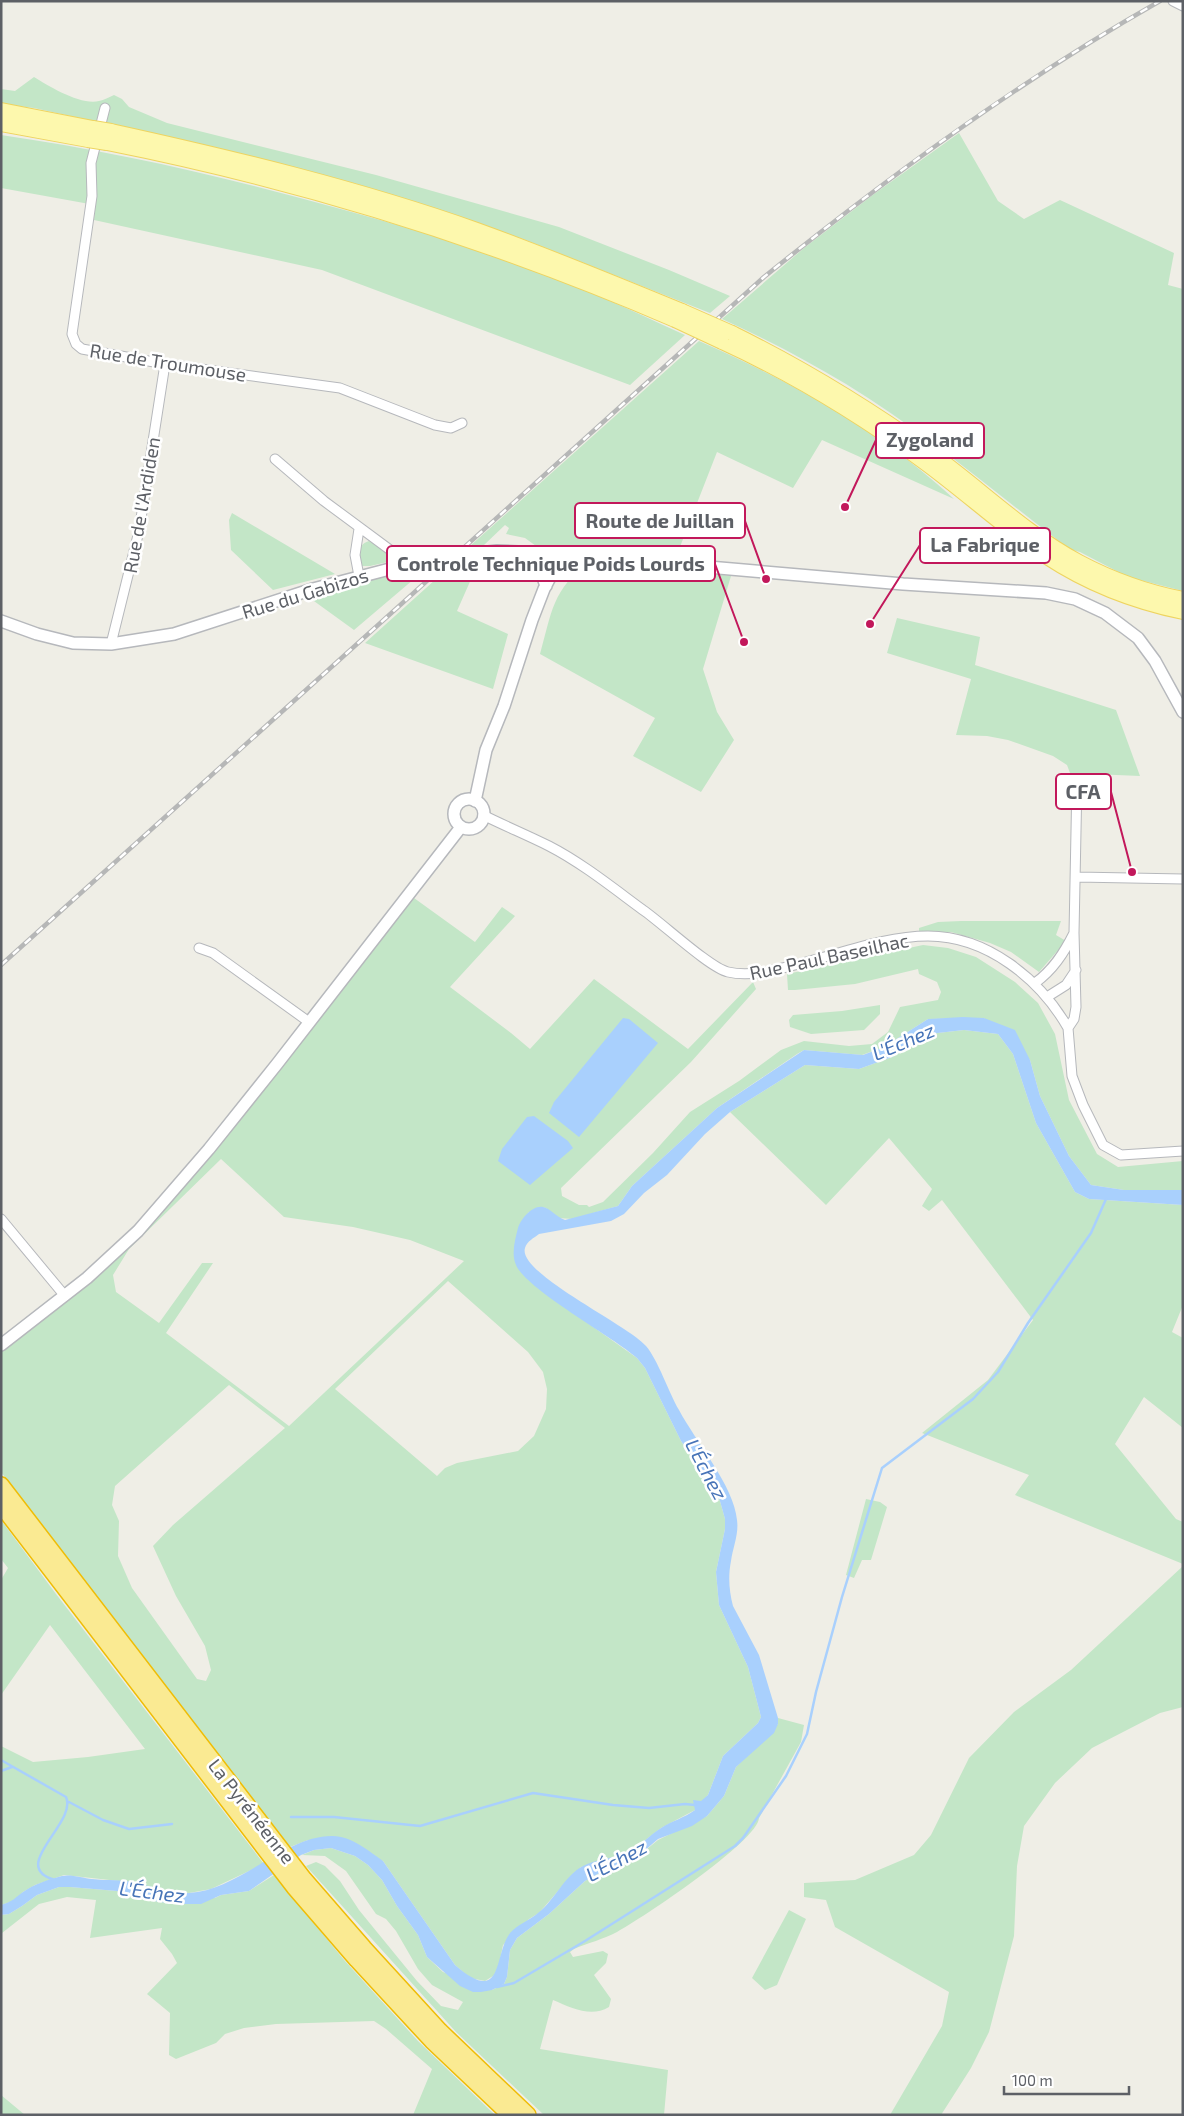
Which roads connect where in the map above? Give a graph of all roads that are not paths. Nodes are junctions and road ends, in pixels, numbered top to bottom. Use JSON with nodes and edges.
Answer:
{"nodes":[{"id":1,"x":1173,"y":1,"type":"edge"},
{"id":2,"x":1183,"y":6,"type":"edge"},
{"id":3,"x":105,"y":108,"type":"dead end"},
{"id":4,"x":1,"y":110,"type":"edge"},
{"id":5,"x":1,"y":124,"type":"edge"},
{"id":6,"x":91,"y":134,"type":"junction"},
{"id":7,"x":727,"y":337,"type":"junction"},
{"id":8,"x":165,"y":364,"type":"junction"},
{"id":9,"x":462,"y":423,"type":"dead end"},
{"id":10,"x":275,"y":459,"type":"dead end"},
{"id":11,"x":359,"y":529,"type":"junction"},
{"id":12,"x":521,"y":552,"type":"junction"},
{"id":13,"x":559,"y":554,"type":"junction"},
{"id":14,"x":403,"y":564,"type":"junction"},
{"id":15,"x":359,"y":576,"type":"junction"},
{"id":16,"x":546,"y":586,"type":"junction"},
{"id":17,"x":1183,"y":599,"type":"edge"},
{"id":18,"x":1183,"y":612,"type":"edge"},
{"id":19,"x":1,"y":621,"type":"edge"},
{"id":20,"x":112,"y":644,"type":"junction"},
{"id":21,"x":1183,"y":712,"type":"edge"},
{"id":22,"x":1077,"y":780,"type":"dead end"},
{"id":23,"x":475,"y":801,"type":"junction"},
{"id":24,"x":483,"y":816,"type":"junction"},
{"id":25,"x":461,"y":827,"type":"junction"},
{"id":26,"x":1077,"y":877,"type":"junction"},
{"id":27,"x":1183,"y":879,"type":"edge"},
{"id":28,"x":1074,"y":933,"type":"junction"},
{"id":29,"x":198,"y":948,"type":"dead end"},
{"id":30,"x":1076,"y":969,"type":"junction"},
{"id":31,"x":1035,"y":982,"type":"junction"},
{"id":32,"x":1048,"y":997,"type":"junction"},
{"id":33,"x":309,"y":1022,"type":"junction"},
{"id":34,"x":1068,"y":1028,"type":"junction"},
{"id":35,"x":1183,"y":1151,"type":"edge"},
{"id":36,"x":1,"y":1219,"type":"edge"},
{"id":37,"x":66,"y":1296,"type":"junction"},
{"id":38,"x":1,"y":1345,"type":"edge"},
{"id":39,"x":1,"y":1485,"type":"edge"},
{"id":40,"x":1,"y":1505,"type":"edge"},
{"id":41,"x":265,"y":1839,"type":"junction"},
{"id":42,"x":299,"y":1883,"type":"junction"},
{"id":43,"x":510,"y":2115,"type":"edge"},
{"id":44,"x":528,"y":2115,"type":"edge"}],
"edges":[{"from":1,"to":2,"type":"street"},
{"from":3,"to":8,"type":"street","name":"Rue de Troumouse"},
{"from":4,"to":6,"type":"main road"},
{"from":5,"to":6,"type":"main road"},
{"from":6,"to":7,"type":"main road","bridge":true},
{"from":7,"to":17,"type":"main road"},
{"from":7,"to":18,"type":"main road"},
{"from":8,"to":9,"type":"street","name":"Rue de Troumouse"},
{"from":8,"to":20,"type":"street","name":"Rue de l'Ardiden"},
{"from":10,"to":11,"type":"street"},
{"from":11,"to":14,"type":"street"},
{"from":11,"to":15,"type":"street"},
{"from":12,"to":13,"type":"street","name":"Rue du Gabizos"},
{"from":12,"to":14,"type":"street","name":"Rue du Gabizos"},
{"from":12,"to":16,"type":"street"},
{"from":13,"to":16,"type":"street"},
{"from":13,"to":21,"type":"street","name":"Rue du Gabizos"},
{"from":14,"to":15,"type":"street","name":"Rue du Gabizos"},
{"from":15,"to":20,"type":"street","name":"Rue du Gabizos"},
{"from":16,"to":23,"type":"street"},
{"from":19,"to":20,"type":"street","name":"Rue du Gabizos"},
{"from":22,"to":26,"type":"street"},
{"from":23,"to":24,"type":"street"},
{"from":23,"to":25,"type":"street"},
{"from":24,"to":25,"type":"street"},
{"from":24,"to":31,"type":"street","name":"Rue Paul Baseilhac"},
{"from":25,"to":33,"type":"street"},
{"from":26,"to":27,"type":"street"},
{"from":26,"to":28,"type":"street"},
{"from":28,"to":30,"type":"street"},
{"from":28,"to":31,"type":"street"},
{"from":29,"to":33,"type":"street"},
{"from":30,"to":32,"type":"street"},
{"from":30,"to":34,"type":"street"},
{"from":31,"to":32,"type":"street","name":"Rue Paul Baseilhac"},
{"from":32,"to":34,"type":"street","name":"Rue Paul Baseilhac"},
{"from":33,"to":37,"type":"street"},
{"from":34,"to":35,"type":"street"},
{"from":36,"to":37,"type":"street"},
{"from":37,"to":38,"type":"street"},
{"from":39,"to":41,"type":"highway","name":"La Pyrénéenne"},
{"from":40,"to":41,"type":"highway","name":"La Pyrénéenne"},
{"from":41,"to":42,"type":"highway","name":"La Pyrénéenne"},
{"from":42,"to":43,"type":"highway","name":"La Pyrénéenne"},
{"from":42,"to":44,"type":"highway","name":"La Pyrénéenne"}]}
